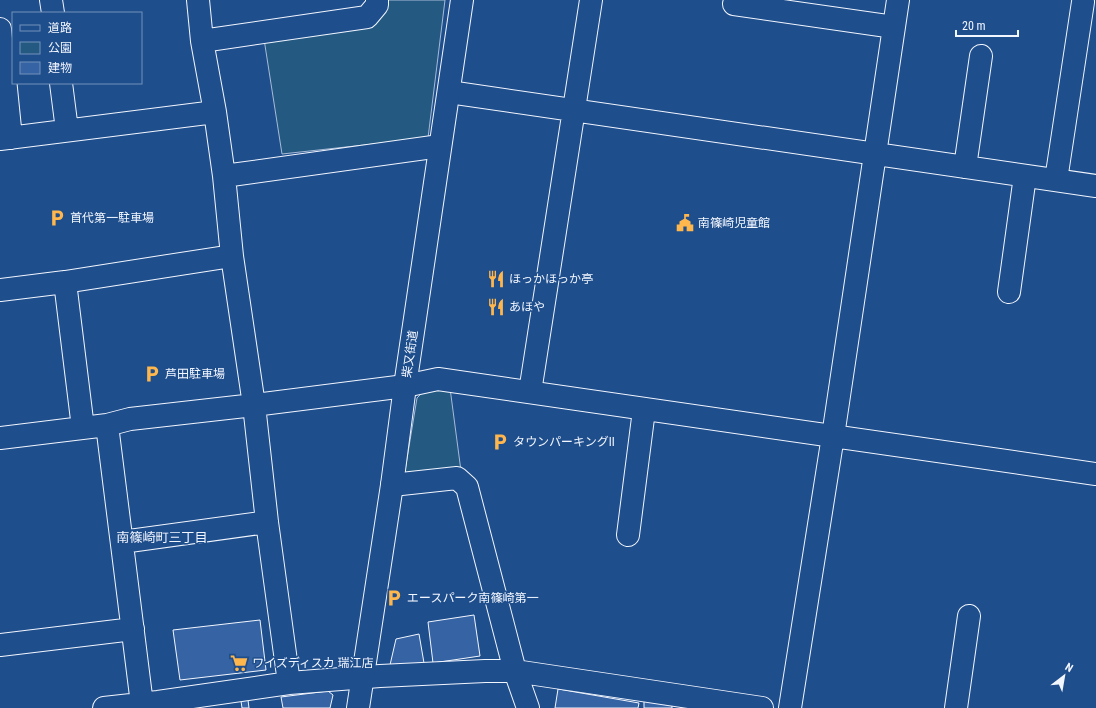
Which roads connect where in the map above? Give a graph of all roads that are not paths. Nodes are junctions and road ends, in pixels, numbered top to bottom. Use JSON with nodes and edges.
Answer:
{"nodes":[{"id":1,"x":51,"y":0,"type":"edge"},
{"id":2,"x":198,"y":0,"type":"edge"},
{"id":3,"x":377,"y":0,"type":"edge"},
{"id":4,"x":462,"y":0,"type":"edge"},
{"id":5,"x":592,"y":0,"type":"edge"},
{"id":6,"x":898,"y":0,"type":"edge"},
{"id":7,"x":1083,"y":2,"type":"dead end"},
{"id":8,"x":734,"y":4,"type":"dead end"},
{"id":9,"x":53,"y":12,"type":"edge"},
{"id":10,"x":894,"y":27,"type":"junction"},
{"id":11,"x":0,"y":29,"type":"edge"},
{"id":12,"x":202,"y":41,"type":"junction"},
{"id":13,"x":981,"y":56,"type":"dead end"},
{"id":14,"x":61,"y":84,"type":"edge"},
{"id":15,"x":449,"y":92,"type":"junction"},
{"id":16,"x":574,"y":111,"type":"junction"},
{"id":17,"x":215,"y":112,"type":"junction"},
{"id":18,"x":67,"y":130,"type":"junction"},
{"id":19,"x":5,"y":139,"type":"edge"},
{"id":20,"x":440,"y":146,"type":"junction"},
{"id":21,"x":876,"y":154,"type":"junction"},
{"id":22,"x":965,"y":167,"type":"junction"},
{"id":23,"x":224,"y":176,"type":"junction"},
{"id":24,"x":1026,"y":176,"type":"junction"},
{"id":25,"x":1056,"y":180,"type":"junction"},
{"id":26,"x":1096,"y":186,"type":"edge"},
{"id":27,"x":232,"y":256,"type":"junction"},
{"id":28,"x":65,"y":282,"type":"junction"},
{"id":29,"x":0,"y":290,"type":"edge"},
{"id":30,"x":1009,"y":292,"type":"dead end"},
{"id":31,"x":405,"y":386,"type":"junction"},
{"id":32,"x":530,"y":392,"type":"junction"},
{"id":33,"x":254,"y":405,"type":"junction"},
{"id":34,"x":644,"y":410,"type":"junction"},
{"id":35,"x":107,"y":425,"type":"junction"},
{"id":36,"x":83,"y":428,"type":"junction"},
{"id":37,"x":833,"y":436,"type":"junction"},
{"id":38,"x":0,"y":438,"type":"edge"},
{"id":39,"x":1096,"y":474,"type":"edge"},
{"id":40,"x":392,"y":485,"type":"junction"},
{"id":41,"x":266,"y":522,"type":"junction"},
{"id":42,"x":628,"y":535,"type":"dead end"},
{"id":43,"x":122,"y":542,"type":"junction"},
{"id":44,"x":969,"y":616,"type":"dead end"},
{"id":45,"x":133,"y":629,"type":"junction"},
{"id":46,"x":0,"y":644,"type":"edge"},
{"id":47,"x":515,"y":671,"type":"junction"},
{"id":48,"x":362,"y":677,"type":"junction"},
{"id":49,"x":289,"y":683,"type":"junction"},
{"id":50,"x":153,"y":705,"type":"edge"},
{"id":51,"x":104,"y":708,"type":"edge"},
{"id":52,"x":358,"y":708,"type":"edge"},
{"id":53,"x":528,"y":708,"type":"edge"},
{"id":54,"x":762,"y":708,"type":"edge"},
{"id":55,"x":790,"y":708,"type":"edge"},
{"id":56,"x":956,"y":708,"type":"edge"}],
"edges":[{"from":1,"to":9,"type":"street"},
{"from":2,"to":12,"type":"street"},
{"from":3,"to":12,"type":"street"},
{"from":4,"to":15,"type":"street","name":"柴又街道"},
{"from":5,"to":16,"type":"street"},
{"from":6,"to":10,"type":"street"},
{"from":7,"to":25,"type":"street"},
{"from":8,"to":10,"type":"street"},
{"from":10,"to":21,"type":"street"},
{"from":11,"to":19,"type":"street"},
{"from":12,"to":17,"type":"street"},
{"from":13,"to":22,"type":"street"},
{"from":14,"to":18,"type":"street"},
{"from":15,"to":16,"type":"street"},
{"from":15,"to":20,"type":"street","name":"柴又街道"},
{"from":16,"to":21,"type":"street"},
{"from":16,"to":32,"type":"street"},
{"from":17,"to":18,"type":"street"},
{"from":17,"to":23,"type":"street"},
{"from":18,"to":19,"type":"street"},
{"from":20,"to":23,"type":"street"},
{"from":20,"to":31,"type":"street","name":"柴又街道"},
{"from":21,"to":22,"type":"street"},
{"from":21,"to":37,"type":"street"},
{"from":22,"to":24,"type":"street"},
{"from":23,"to":27,"type":"street"},
{"from":24,"to":25,"type":"street"},
{"from":24,"to":30,"type":"street"},
{"from":25,"to":26,"type":"street"},
{"from":27,"to":28,"type":"street"},
{"from":27,"to":33,"type":"street"},
{"from":28,"to":29,"type":"street"},
{"from":28,"to":36,"type":"street"},
{"from":31,"to":32,"type":"street"},
{"from":31,"to":33,"type":"street"},
{"from":31,"to":40,"type":"street","name":"柴又街道"},
{"from":32,"to":34,"type":"street"},
{"from":33,"to":35,"type":"street"},
{"from":33,"to":41,"type":"street"},
{"from":34,"to":37,"type":"street"},
{"from":34,"to":42,"type":"street"},
{"from":35,"to":36,"type":"street"},
{"from":35,"to":43,"type":"street"},
{"from":36,"to":38,"type":"street"},
{"from":37,"to":39,"type":"street"},
{"from":37,"to":55,"type":"street"},
{"from":40,"to":47,"type":"street"},
{"from":40,"to":48,"type":"street","name":"柴又街道"},
{"from":41,"to":43,"type":"street"},
{"from":41,"to":49,"type":"street"},
{"from":43,"to":45,"type":"street"},
{"from":44,"to":56,"type":"street"},
{"from":45,"to":46,"type":"street"},
{"from":45,"to":50,"type":"street"},
{"from":47,"to":48,"type":"street"},
{"from":47,"to":53,"type":"street"},
{"from":47,"to":54,"type":"street"},
{"from":48,"to":49,"type":"street"},
{"from":48,"to":52,"type":"street","name":"柴又街道"},
{"from":49,"to":50,"type":"street"},
{"from":50,"to":51,"type":"street"}]}
